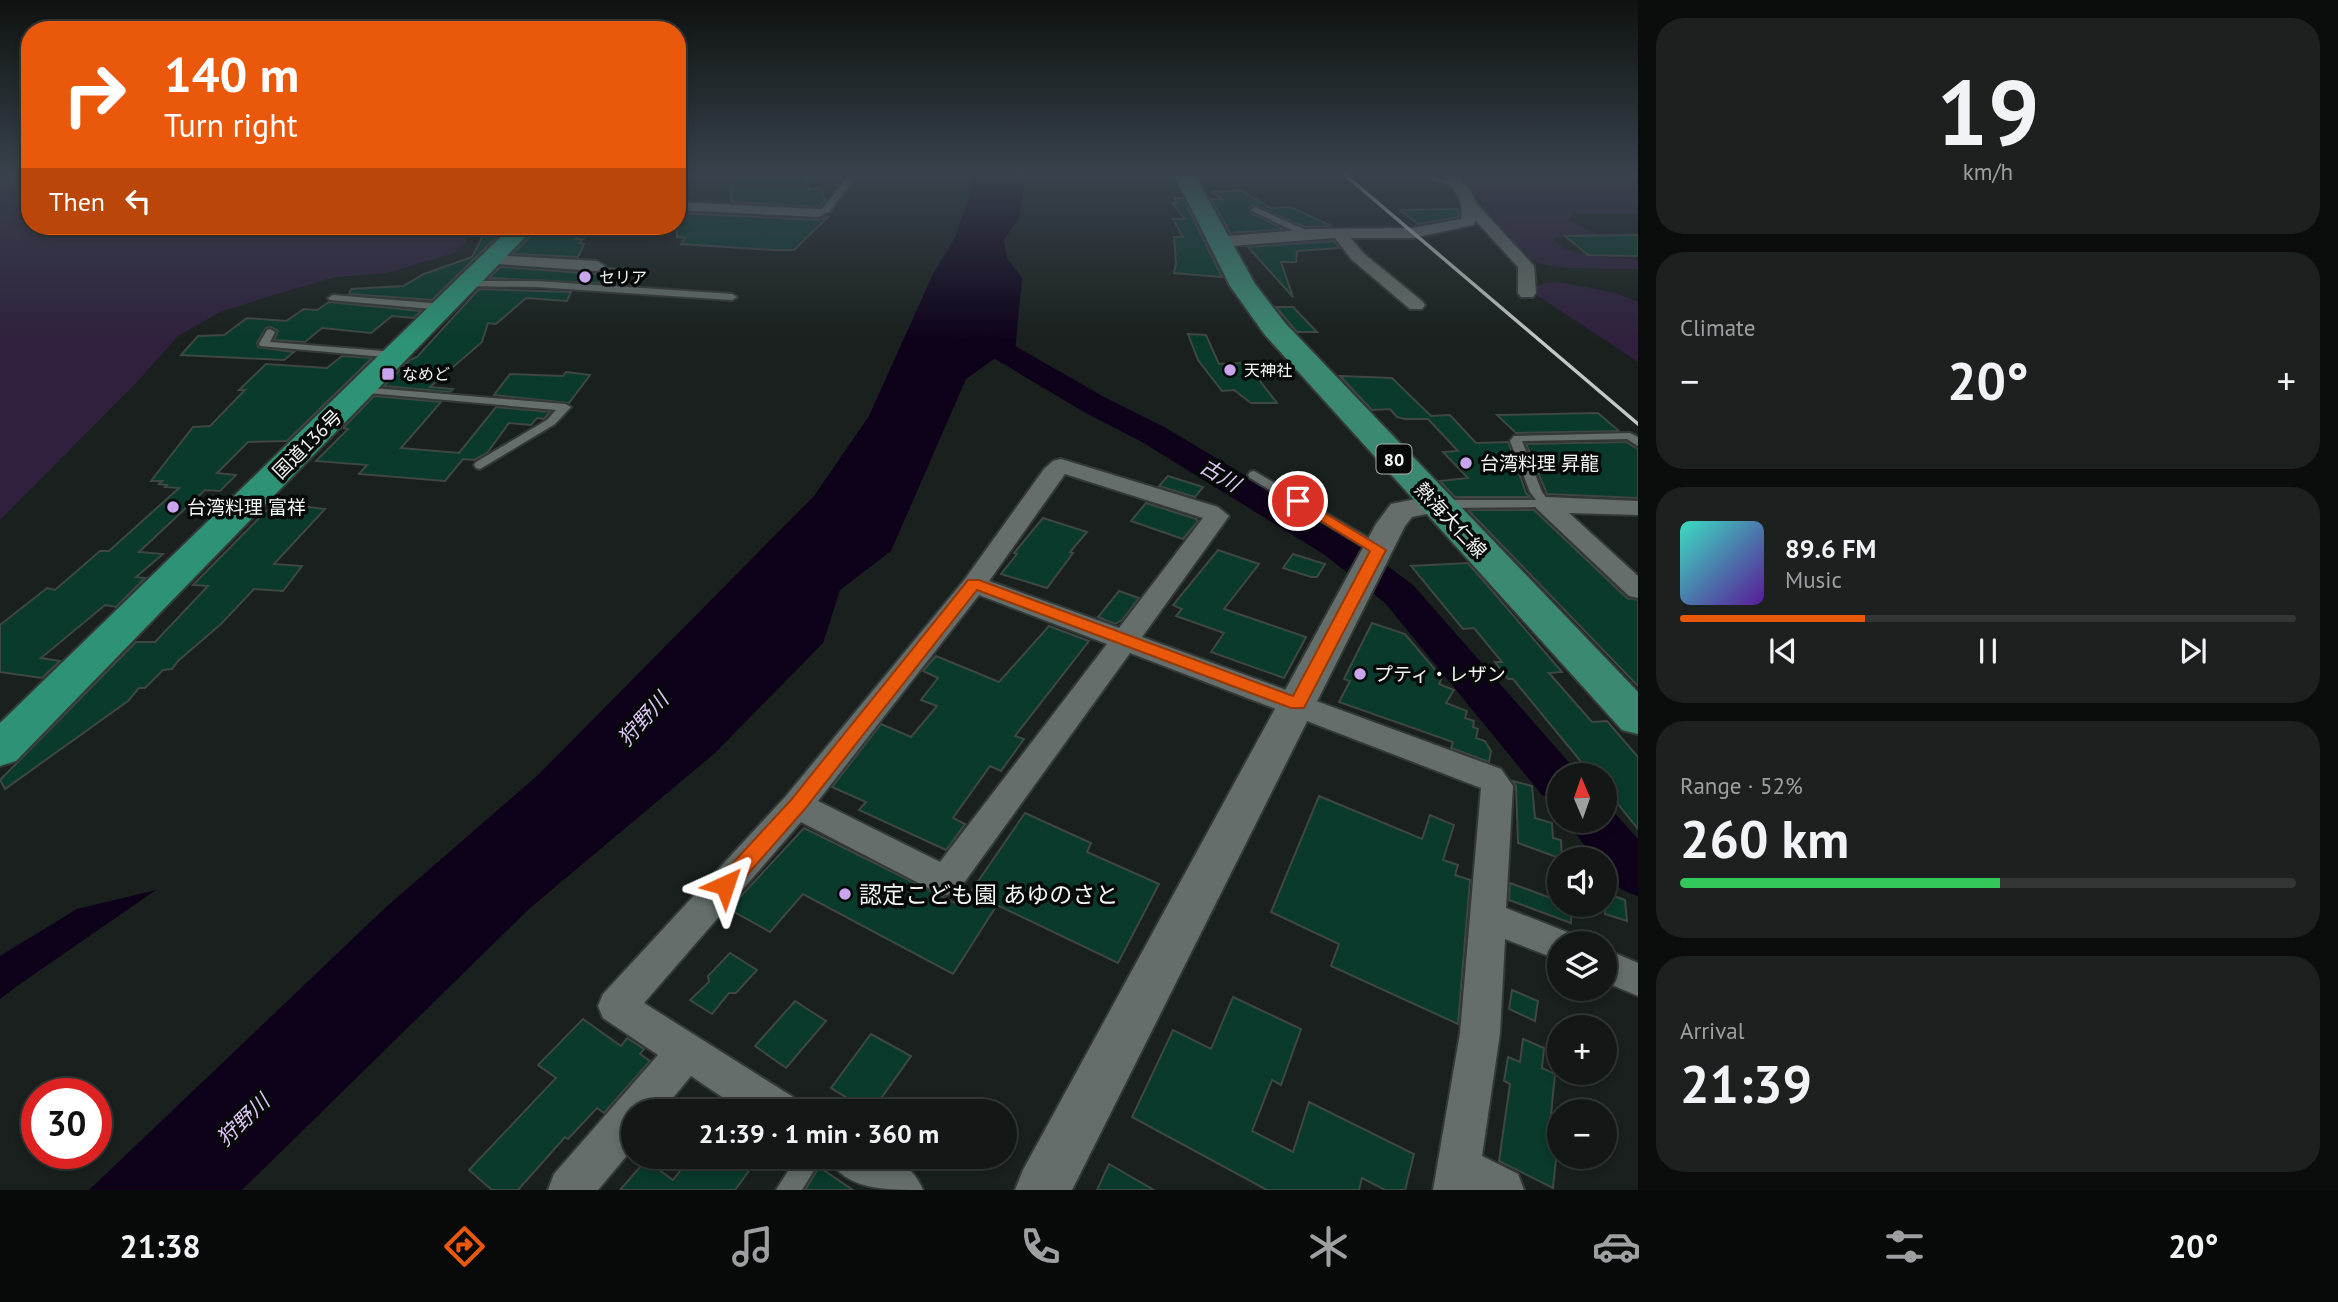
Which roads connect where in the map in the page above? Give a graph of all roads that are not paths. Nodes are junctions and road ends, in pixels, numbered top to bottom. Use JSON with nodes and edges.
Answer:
{"nodes":[{"id":1,"x":1212,"y":230,"type":"edge"},
{"id":2,"x":1298,"y":230,"type":"edge"},
{"id":3,"x":1430,"y":230,"type":"edge"},
{"id":4,"x":1492,"y":230,"type":"edge"},
{"id":5,"x":1307,"y":234,"type":"junction"},
{"id":6,"x":1340,"y":234,"type":"junction"},
{"id":7,"x":516,"y":235,"type":"edge"},
{"id":8,"x":1218,"y":242,"type":"junction"},
{"id":9,"x":490,"y":260,"type":"junction"},
{"id":10,"x":597,"y":266,"type":"dead end"},
{"id":11,"x":467,"y":284,"type":"junction"},
{"id":12,"x":1527,"y":293,"type":"dead end"},
{"id":13,"x":732,"y":297,"type":"dead end"},
{"id":14,"x":334,"y":298,"type":"dead end"},
{"id":15,"x":1416,"y":305,"type":"dead end"},
{"id":16,"x":443,"y":307,"type":"junction"},
{"id":17,"x":270,"y":332,"type":"dead end"},
{"id":18,"x":396,"y":355,"type":"junction"},
{"id":19,"x":360,"y":390,"type":"junction"},
{"id":20,"x":1638,"y":443,"type":"edge"},
{"id":21,"x":480,"y":465,"type":"dead end"},
{"id":22,"x":1254,"y":475,"type":"dead end"},
{"id":23,"x":1435,"y":504,"type":"junction"},
{"id":24,"x":1545,"y":504,"type":"junction"},
{"id":25,"x":1638,"y":508,"type":"edge"},
{"id":26,"x":1372,"y":562,"type":"junction"},
{"id":27,"x":974,"y":584,"type":"junction"},
{"id":28,"x":1638,"y":590,"type":"edge"},
{"id":29,"x":1126,"y":640,"type":"junction"},
{"id":30,"x":1298,"y":704,"type":"junction"},
{"id":31,"x":1638,"y":719,"type":"edge"},
{"id":32,"x":0,"y":750,"type":"edge"},
{"id":33,"x":797,"y":805,"type":"junction"},
{"id":34,"x":1487,"y":916,"type":"junction"},
{"id":35,"x":1547,"y":941,"type":"edge"},
{"id":36,"x":1617,"y":970,"type":"edge"},
{"id":37,"x":1638,"y":980,"type":"edge"},
{"id":38,"x":685,"y":1052,"type":"junction"},
{"id":39,"x":646,"y":1099,"type":"edge"},
{"id":40,"x":759,"y":1099,"type":"edge"},
{"id":41,"x":621,"y":1130,"type":"edge"},
{"id":42,"x":803,"y":1169,"type":"edge"},
{"id":43,"x":868,"y":1169,"type":"edge"},
{"id":44,"x":1458,"y":1179,"type":"edge"},
{"id":45,"x":570,"y":1190,"type":"edge"},
{"id":46,"x":788,"y":1190,"type":"edge"},
{"id":47,"x":901,"y":1190,"type":"edge"},
{"id":48,"x":1044,"y":1190,"type":"edge"},
{"id":49,"x":1502,"y":1190,"type":"edge"}],
"edges":[{"from":1,"to":8,"type":"main road","name":"熱海大仁線","number":"80"},
{"from":2,"to":5,"type":"lane"},
{"from":3,"to":6,"type":"street"},
{"from":4,"to":12,"type":"street"},
{"from":5,"to":6,"type":"street"},
{"from":5,"to":8,"type":"street"},
{"from":6,"to":15,"type":"street"},
{"from":7,"to":9,"type":"highway","name":"国道136号"},
{"from":8,"to":23,"type":"main road","name":"熱海大仁線","number":"80"},
{"from":9,"to":10,"type":"street"},
{"from":9,"to":11,"type":"highway","name":"国道136号"},
{"from":11,"to":13,"type":"lane"},
{"from":11,"to":16,"type":"highway","name":"国道136号"},
{"from":14,"to":16,"type":"lane"},
{"from":16,"to":18,"type":"highway","name":"国道136号"},
{"from":17,"to":18,"type":"lane"},
{"from":18,"to":19,"type":"highway","name":"国道136号"},
{"from":19,"to":21,"type":"lane"},
{"from":19,"to":32,"type":"highway","name":"国道136号"},
{"from":20,"to":24,"type":"lane"},
{"from":22,"to":26,"type":"lane"},
{"from":23,"to":24,"type":"lane"},
{"from":23,"to":26,"type":"street"},
{"from":23,"to":31,"type":"main road","name":"熱海大仁線","number":"80"},
{"from":24,"to":25,"type":"street"},
{"from":24,"to":28,"type":"street"},
{"from":26,"to":30,"type":"street"},
{"from":27,"to":29,"type":"street"},
{"from":27,"to":29,"type":"street"},
{"from":27,"to":33,"type":"street"},
{"from":29,"to":30,"type":"street"},
{"from":29,"to":33,"type":"street"},
{"from":30,"to":34,"type":"street"},
{"from":30,"to":48,"type":"street"},
{"from":33,"to":38,"type":"street"},
{"from":34,"to":35,"type":"street"},
{"from":34,"to":44,"type":"street"},
{"from":36,"to":37,"type":"street"},
{"from":38,"to":39,"type":"street"},
{"from":38,"to":40,"type":"street"},
{"from":41,"to":45,"type":"street"},
{"from":42,"to":46,"type":"lane"},
{"from":43,"to":47,"type":"street"},
{"from":44,"to":49,"type":"street"}]}
